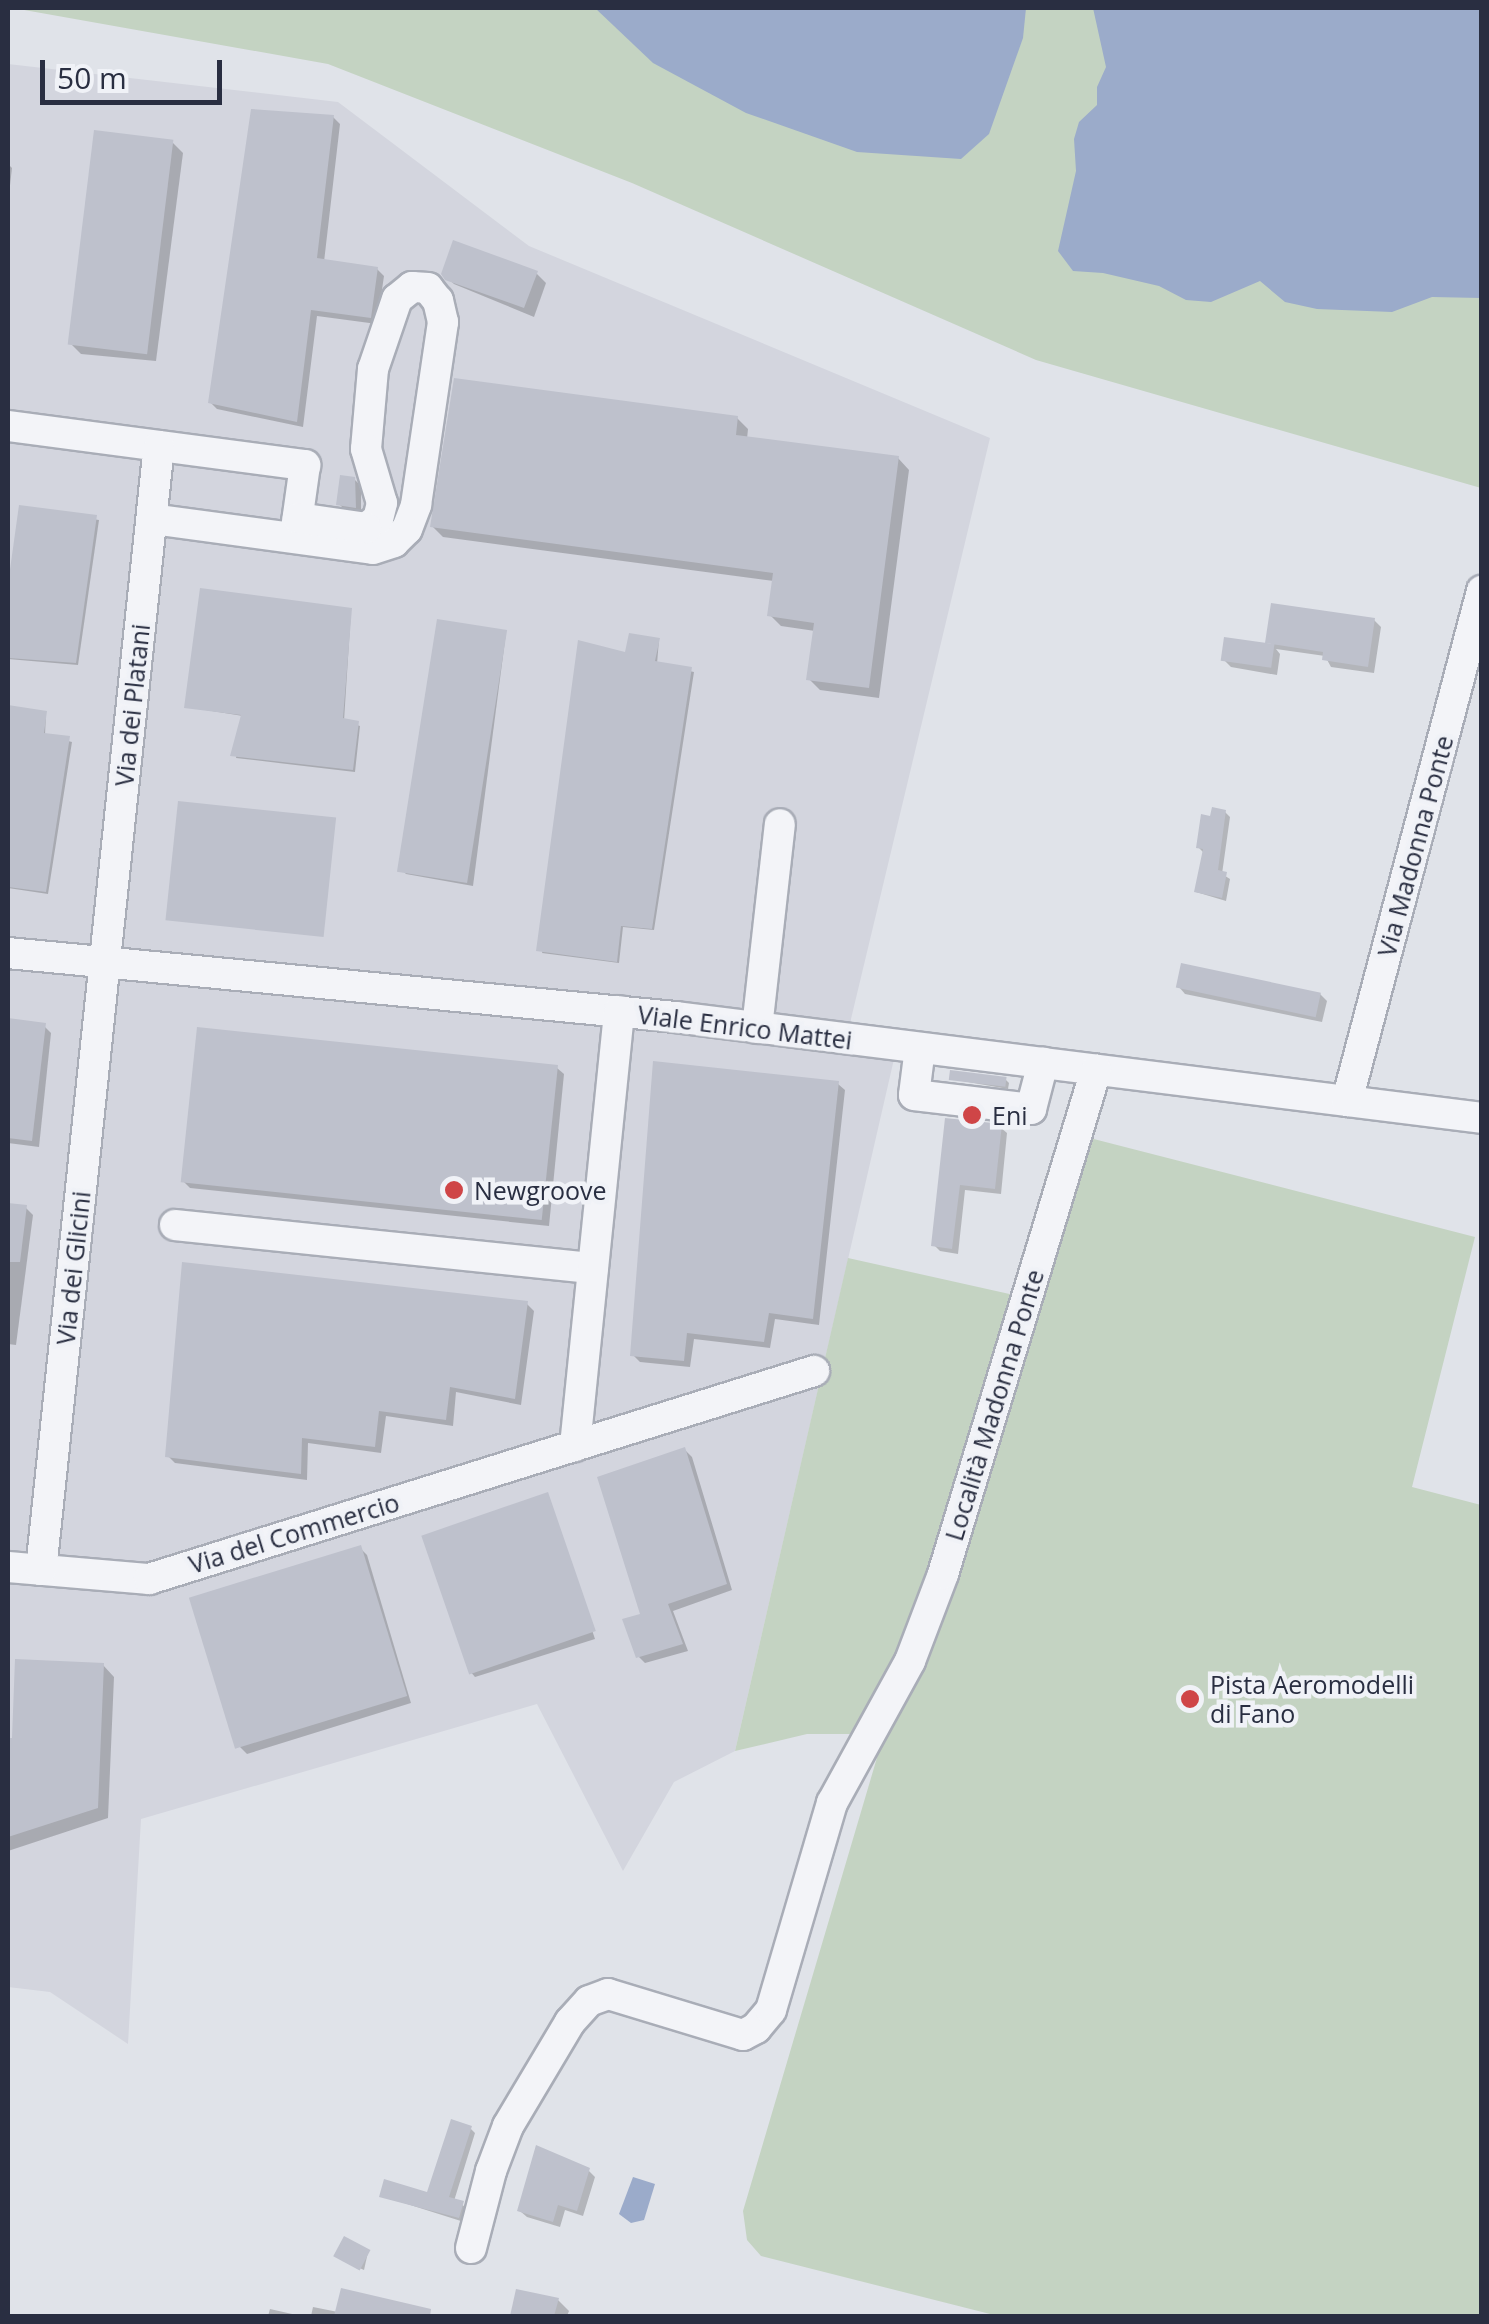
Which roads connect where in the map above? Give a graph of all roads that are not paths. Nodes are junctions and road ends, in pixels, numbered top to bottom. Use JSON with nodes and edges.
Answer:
{"nodes":[{"id":1,"x":8,"y":426,"type":"edge"},
{"id":2,"x":159,"y":446,"type":"junction"},
{"id":3,"x":152,"y":518,"type":"junction"},
{"id":4,"x":296,"y":528,"type":"junction"},
{"id":5,"x":1482,"y":591,"type":"edge"},
{"id":6,"x":780,"y":824,"type":"dead end"},
{"id":7,"x":8,"y":953,"type":"edge"},
{"id":8,"x":104,"y":965,"type":"junction"},
{"id":9,"x":619,"y":1011,"type":"junction"},
{"id":10,"x":757,"y":1028,"type":"junction"},
{"id":11,"x":920,"y":1048,"type":"junction"},
{"id":12,"x":1042,"y":1064,"type":"junction"},
{"id":13,"x":1096,"y":1070,"type":"junction"},
{"id":14,"x":1347,"y":1101,"type":"junction"},
{"id":15,"x":1482,"y":1118,"type":"edge"},
{"id":16,"x":176,"y":1225,"type":"dead end"},
{"id":17,"x":593,"y":1268,"type":"junction"},
{"id":18,"x":814,"y":1372,"type":"dead end"},
{"id":19,"x":575,"y":1446,"type":"junction"},
{"id":20,"x":8,"y":1567,"type":"edge"},
{"id":21,"x":41,"y":1570,"type":"junction"},
{"id":22,"x":471,"y":2248,"type":"dead end"}],
"edges":[{"from":1,"to":2,"type":"street"},
{"from":2,"to":3,"type":"street","name":"Via dei Platani"},
{"from":2,"to":4,"type":"street"},
{"from":3,"to":4,"type":"street"},
{"from":3,"to":8,"type":"street","name":"Via dei Platani"},
{"from":4,"to":4,"type":"street"},
{"from":5,"to":14,"type":"street","name":"Via Madonna Ponte"},
{"from":6,"to":10,"type":"street"},
{"from":7,"to":8,"type":"street","name":"Viale Enrico Mattei"},
{"from":8,"to":9,"type":"street","name":"Viale Enrico Mattei"},
{"from":8,"to":21,"type":"street","name":"Via dei Glicini"},
{"from":9,"to":10,"type":"street","name":"Viale Enrico Mattei"},
{"from":9,"to":17,"type":"street"},
{"from":10,"to":11,"type":"street","name":"Viale Enrico Mattei"},
{"from":11,"to":12,"type":"street","name":"Viale Enrico Mattei"},
{"from":11,"to":12,"type":"street"},
{"from":12,"to":13,"type":"street","name":"Viale Enrico Mattei"},
{"from":13,"to":14,"type":"street","name":"Viale Enrico Mattei"},
{"from":13,"to":22,"type":"street","name":"Località Madonna Ponte"},
{"from":14,"to":15,"type":"street","name":"Viale Enrico Mattei"},
{"from":16,"to":17,"type":"street"},
{"from":17,"to":19,"type":"street"},
{"from":18,"to":19,"type":"street","name":"Via del Commercio"},
{"from":19,"to":21,"type":"street","name":"Via del Commercio"},
{"from":20,"to":21,"type":"street","name":"Via del Commercio"}]}
